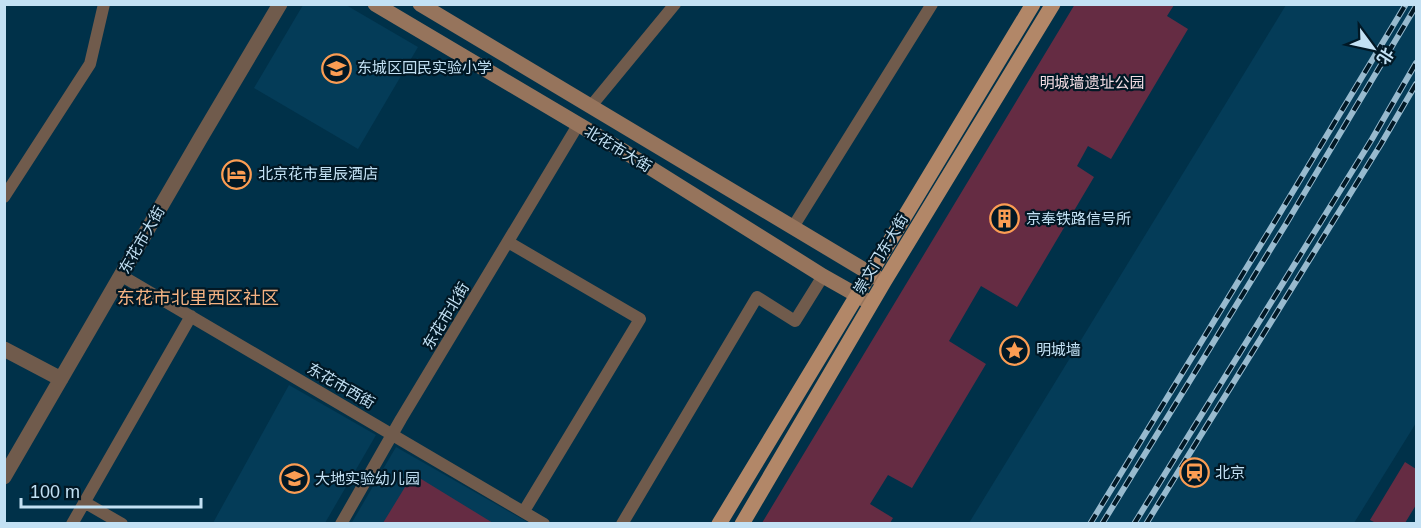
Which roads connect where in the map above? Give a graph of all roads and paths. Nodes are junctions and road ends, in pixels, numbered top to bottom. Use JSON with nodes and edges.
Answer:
{"nodes":[{"id":1,"x":104,"y":4,"type":"edge"},
{"id":2,"x":280,"y":4,"type":"edge"},
{"id":3,"x":375,"y":4,"type":"edge"},
{"id":4,"x":420,"y":4,"type":"edge"},
{"id":5,"x":675,"y":4,"type":"edge"},
{"id":6,"x":932,"y":4,"type":"edge"},
{"id":7,"x":1033,"y":4,"type":"edge"},
{"id":8,"x":1053,"y":4,"type":"edge"},
{"id":9,"x":591,"y":106,"type":"junction"},
{"id":10,"x":578,"y":125,"type":"junction"},
{"id":11,"x":4,"y":196,"type":"edge"},
{"id":12,"x":793,"y":227,"type":"junction"},
{"id":13,"x":508,"y":242,"type":"junction"},
{"id":14,"x":871,"y":274,"type":"junction"},
{"id":15,"x":122,"y":276,"type":"junction"},
{"id":16,"x":823,"y":276,"type":"junction"},
{"id":17,"x":884,"y":282,"type":"junction"},
{"id":18,"x":858,"y":296,"type":"junction"},
{"id":19,"x":872,"y":303,"type":"junction"},
{"id":20,"x":191,"y":316,"type":"junction"},
{"id":21,"x":4,"y":349,"type":"edge"},
{"id":22,"x":61,"y":379,"type":"junction"},
{"id":23,"x":393,"y":434,"type":"junction"},
{"id":24,"x":4,"y":477,"type":"edge"},
{"id":25,"x":84,"y":502,"type":"junction"},
{"id":26,"x":524,"y":511,"type":"junction"},
{"id":27,"x":72,"y":524,"type":"edge"},
{"id":28,"x":122,"y":524,"type":"edge"},
{"id":29,"x":341,"y":524,"type":"edge"},
{"id":30,"x":544,"y":524,"type":"edge"},
{"id":31,"x":622,"y":524,"type":"edge"},
{"id":32,"x":719,"y":524,"type":"edge"},
{"id":33,"x":742,"y":524,"type":"edge"}],
"edges":[{"from":1,"to":11,"type":"street"},
{"from":2,"to":15,"type":"street","name":"东花市大街"},
{"from":3,"to":10,"type":"main road","name":"北花市大街"},
{"from":4,"to":9,"type":"main road","name":"北花市大街"},
{"from":5,"to":9,"type":"street"},
{"from":6,"to":12,"type":"street"},
{"from":7,"to":14,"type":"main road","name":"崇文门东大街"},
{"from":8,"to":17,"type":"main road","name":"崇文门东大街"},
{"from":9,"to":12,"type":"main road","name":"北花市大街"},
{"from":10,"to":13,"type":"street","name":"东花市北街"},
{"from":10,"to":16,"type":"main road","name":"北花市大街"},
{"from":12,"to":14,"type":"main road","name":"北花市大街"},
{"from":13,"to":23,"type":"street","name":"东花市北街"},
{"from":13,"to":26,"type":"street"},
{"from":14,"to":17,"type":"main road","name":"北花市大街"},
{"from":14,"to":18,"type":"main road","name":"崇文门东大街"},
{"from":15,"to":20,"type":"street","name":"东花市西街"},
{"from":15,"to":22,"type":"street","name":"东花市大街"},
{"from":16,"to":18,"type":"main road","name":"北花市大街"},
{"from":16,"to":31,"type":"street"},
{"from":17,"to":19,"type":"main road","name":"崇文门东大街"},
{"from":18,"to":19,"type":"main road","name":"北花市大街"},
{"from":18,"to":32,"type":"main road","name":"崇文门东大街"},
{"from":19,"to":33,"type":"main road","name":"崇文门东大街"},
{"from":20,"to":23,"type":"street","name":"东花市西街"},
{"from":20,"to":25,"type":"street"},
{"from":21,"to":22,"type":"street"},
{"from":22,"to":24,"type":"street","name":"东花市大街"},
{"from":23,"to":26,"type":"street","name":"东花市西街"},
{"from":23,"to":29,"type":"street","name":"东花市北街"},
{"from":25,"to":27,"type":"street"},
{"from":25,"to":28,"type":"street"},
{"from":26,"to":30,"type":"street","name":"东花市西街"}]}
